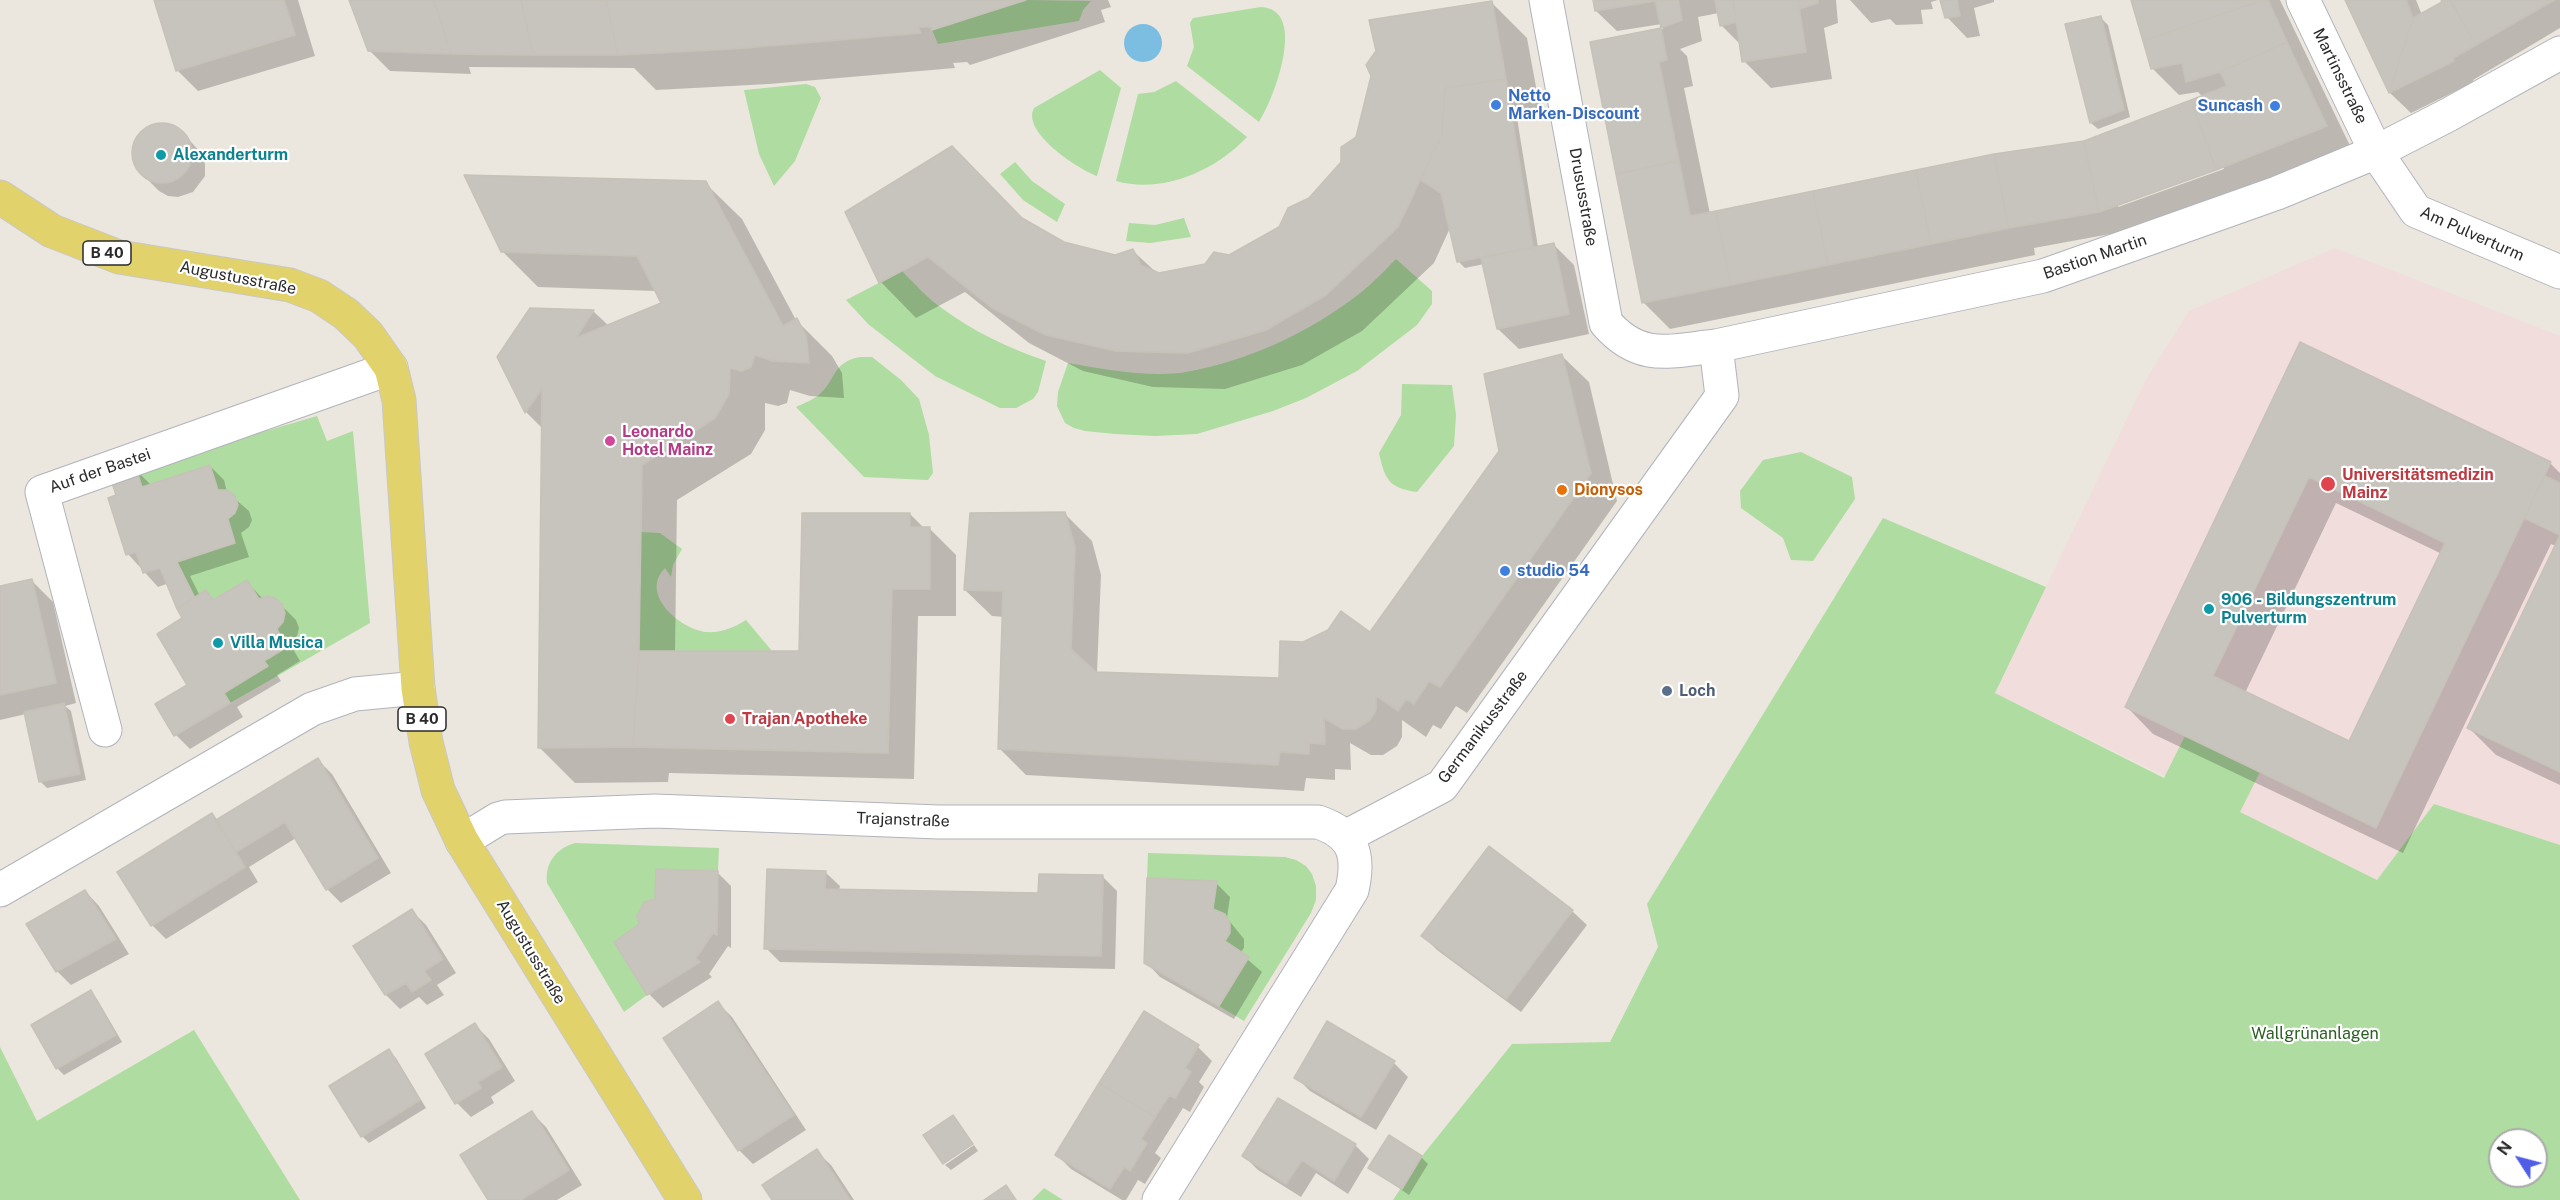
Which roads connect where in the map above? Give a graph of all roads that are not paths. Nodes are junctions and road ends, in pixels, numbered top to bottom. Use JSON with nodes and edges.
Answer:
{"nodes":[{"id":1,"x":1546,"y":0,"type":"edge"},
{"id":2,"x":2303,"y":0,"type":"edge"},
{"id":3,"x":2560,"y":53,"type":"edge"},
{"id":4,"x":2376,"y":152,"type":"junction"},
{"id":5,"x":0,"y":197,"type":"edge"},
{"id":6,"x":2560,"y":272,"type":"edge"},
{"id":7,"x":1606,"y":323,"type":"joint"},
{"id":8,"x":1716,"y":346,"type":"junction"},
{"id":9,"x":391,"y":368,"type":"junction"},
{"id":10,"x":418,"y":688,"type":"junction"},
{"id":11,"x":105,"y":730,"type":"dead end"},
{"id":12,"x":1345,"y":837,"type":"junction"},
{"id":13,"x":462,"y":841,"type":"junction"},
{"id":14,"x":0,"y":890,"type":"edge"},
{"id":15,"x":685,"y":1200,"type":"edge"},
{"id":16,"x":1159,"y":1200,"type":"edge"}],
"edges":[{"from":1,"to":7,"type":"street","name":"Drususstraße"},
{"from":2,"to":4,"type":"street","name":"Martinsstraße"},
{"from":3,"to":4,"type":"street","name":"Bastion Martin"},
{"from":4,"to":6,"type":"street","name":"Am Pulverturm"},
{"from":4,"to":8,"type":"street","name":"Bastion Martin"},
{"from":5,"to":9,"type":"main road","name":"Augustusstraße","number":"B 40"},
{"from":7,"to":8,"type":"street","name":"Bastion Martin"},
{"from":8,"to":12,"type":"street","name":"Germanikusstraße"},
{"from":9,"to":10,"type":"main road","name":"Augustusstraße","number":"B 40"},
{"from":9,"to":11,"type":"street","name":"Auf der Bastei"},
{"from":10,"to":13,"type":"main road","name":"Augustusstraße","number":"B 40"},
{"from":10,"to":14,"type":"street"},
{"from":12,"to":13,"type":"street","name":"Trajanstraße"},
{"from":12,"to":16,"type":"street"},
{"from":13,"to":15,"type":"main road","name":"Augustusstraße","number":"B 40"}]}
